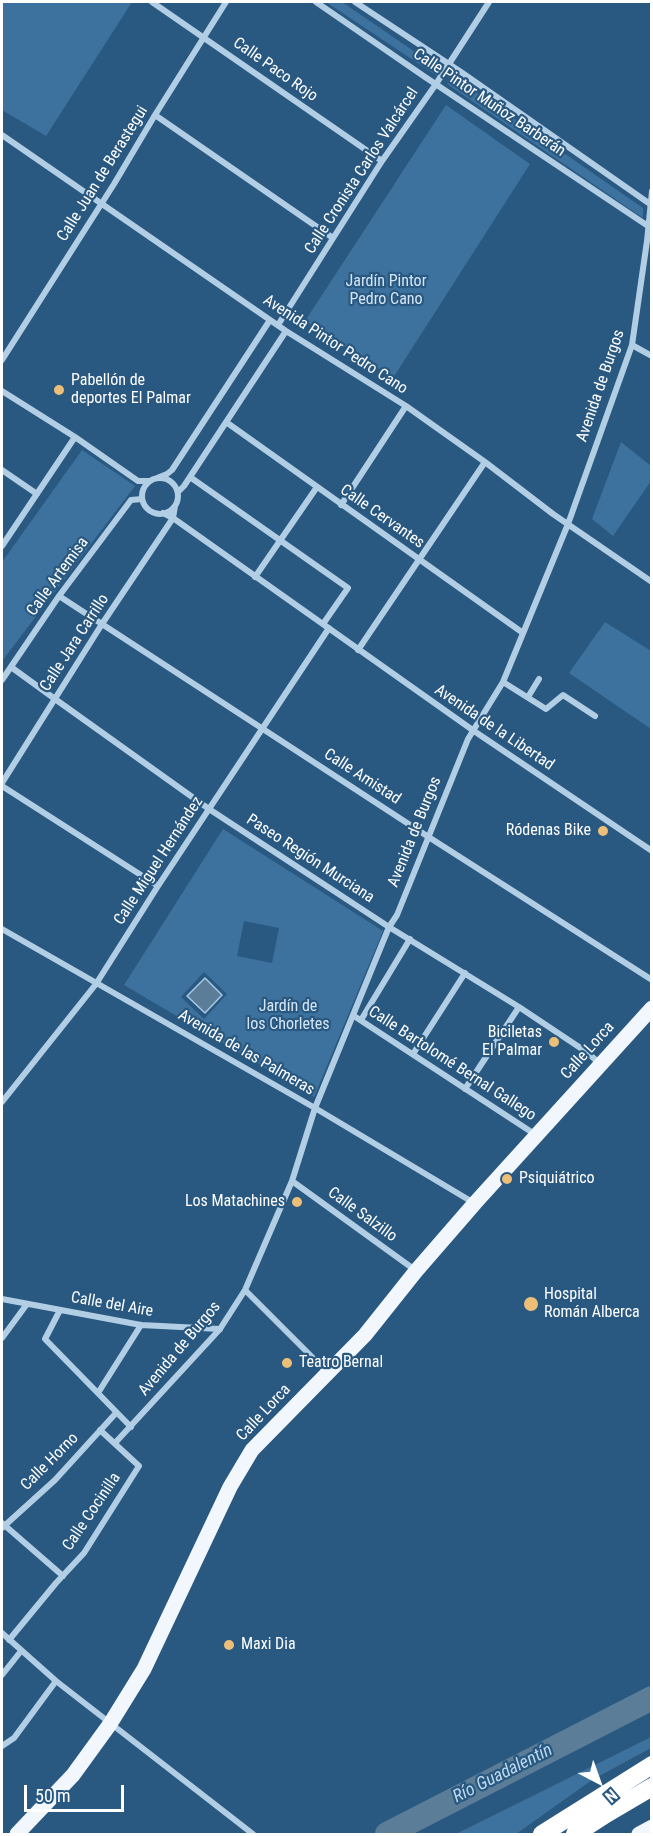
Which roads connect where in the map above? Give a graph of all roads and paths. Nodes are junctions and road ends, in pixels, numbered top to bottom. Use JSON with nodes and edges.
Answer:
{"nodes":[{"id":1,"x":152,"y":2,"type":"edge"},
{"id":2,"x":226,"y":2,"type":"edge"},
{"id":3,"x":315,"y":2,"type":"edge"},
{"id":4,"x":355,"y":2,"type":"edge"},
{"id":5,"x":489,"y":2,"type":"edge"},
{"id":6,"x":203,"y":37,"type":"junction"},
{"id":7,"x":448,"y":65,"type":"junction"},
{"id":8,"x":436,"y":84,"type":"junction"},
{"id":9,"x":155,"y":115,"type":"junction"},
{"id":10,"x":2,"y":135,"type":"edge"},
{"id":11,"x":382,"y":161,"type":"junction"},
{"id":12,"x":651,"y":191,"type":"edge"},
{"id":13,"x":102,"y":203,"type":"junction"},
{"id":14,"x":650,"y":204,"type":"junction"},
{"id":15,"x":648,"y":226,"type":"junction"},
{"id":16,"x":333,"y":238,"type":"junction"},
{"id":17,"x":270,"y":320,"type":"junction"},
{"id":18,"x":278,"y":325,"type":"junction"},
{"id":19,"x":286,"y":331,"type":"junction"},
{"id":20,"x":632,"y":345,"type":"junction"},
{"id":21,"x":651,"y":356,"type":"edge"},
{"id":22,"x":2,"y":360,"type":"edge"},
{"id":23,"x":2,"y":391,"type":"edge"},
{"id":24,"x":406,"y":406,"type":"junction"},
{"id":25,"x":226,"y":422,"type":"junction"},
{"id":26,"x":75,"y":437,"type":"junction"},
{"id":27,"x":485,"y":462,"type":"junction"},
{"id":28,"x":2,"y":470,"type":"edge"},
{"id":29,"x":190,"y":477,"type":"junction"},
{"id":30,"x":157,"y":478,"type":"junction"},
{"id":31,"x":138,"y":481,"type":"junction"},
{"id":32,"x":149,"y":481,"type":"junction"},
{"id":33,"x":317,"y":487,"type":"junction"},
{"id":34,"x":178,"y":492,"type":"junction"},
{"id":35,"x":37,"y":494,"type":"junction"},
{"id":36,"x":142,"y":496,"type":"junction"},
{"id":37,"x":341,"y":505,"type":"junction"},
{"id":38,"x":175,"y":506,"type":"junction"},
{"id":39,"x":163,"y":513,"type":"junction"},
{"id":40,"x":173,"y":518,"type":"junction"},
{"id":41,"x":568,"y":524,"type":"junction"},
{"id":42,"x":280,"y":541,"type":"junction"},
{"id":43,"x":2,"y":546,"type":"edge"},
{"id":44,"x":418,"y":559,"type":"junction"},
{"id":45,"x":255,"y":577,"type":"junction"},
{"id":46,"x":651,"y":582,"type":"edge"},
{"id":47,"x":59,"y":596,"type":"junction"},
{"id":48,"x":102,"y":624,"type":"junction"},
{"id":49,"x":326,"y":626,"type":"junction"},
{"id":50,"x":523,"y":633,"type":"junction"},
{"id":51,"x":358,"y":650,"type":"junction"},
{"id":52,"x":11,"y":667,"type":"junction"},
{"id":53,"x":539,"y":679,"type":"dead end"},
{"id":54,"x":2,"y":680,"type":"edge"},
{"id":55,"x":503,"y":682,"type":"junction"},
{"id":56,"x":528,"y":697,"type":"junction"},
{"id":57,"x":55,"y":699,"type":"junction"},
{"id":58,"x":595,"y":716,"type":"dead end"},
{"id":59,"x":261,"y":728,"type":"junction"},
{"id":60,"x":474,"y":731,"type":"junction"},
{"id":61,"x":2,"y":784,"type":"edge"},
{"id":62,"x":209,"y":809,"type":"junction"},
{"id":63,"x":427,"y":836,"type":"junction"},
{"id":64,"x":651,"y":852,"type":"edge"},
{"id":65,"x":158,"y":886,"type":"junction"},
{"id":66,"x":389,"y":927,"type":"junction"},
{"id":67,"x":2,"y":928,"type":"edge"},
{"id":68,"x":410,"y":939,"type":"junction"},
{"id":69,"x":465,"y":973,"type":"junction"},
{"id":70,"x":651,"y":980,"type":"edge"},
{"id":71,"x":96,"y":984,"type":"junction"},
{"id":72,"x":519,"y":1007,"type":"junction"},
{"id":73,"x":651,"y":1008,"type":"edge"},
{"id":74,"x":354,"y":1016,"type":"junction"},
{"id":75,"x":361,"y":1020,"type":"junction"},
{"id":76,"x":413,"y":1054,"type":"junction"},
{"id":77,"x":600,"y":1064,"type":"junction"},
{"id":78,"x":465,"y":1089,"type":"junction"},
{"id":79,"x":2,"y":1102,"type":"edge"},
{"id":80,"x":315,"y":1108,"type":"junction"},
{"id":81,"x":536,"y":1135,"type":"junction"},
{"id":82,"x":292,"y":1180,"type":"junction"},
{"id":83,"x":475,"y":1203,"type":"junction"},
{"id":84,"x":416,"y":1271,"type":"junction"},
{"id":85,"x":245,"y":1290,"type":"junction"},
{"id":86,"x":2,"y":1299,"type":"edge"},
{"id":87,"x":27,"y":1304,"type":"junction"},
{"id":88,"x":60,"y":1310,"type":"junction"},
{"id":89,"x":141,"y":1325,"type":"junction"},
{"id":90,"x":220,"y":1329,"type":"junction"},
{"id":91,"x":2,"y":1338,"type":"edge"},
{"id":92,"x":328,"y":1373,"type":"junction"},
{"id":93,"x":98,"y":1393,"type":"junction"},
{"id":94,"x":116,"y":1413,"type":"junction"},
{"id":95,"x":131,"y":1426,"type":"junction"},
{"id":96,"x":100,"y":1430,"type":"junction"},
{"id":97,"x":115,"y":1443,"type":"junction"},
{"id":98,"x":2,"y":1525,"type":"edge"},
{"id":99,"x":63,"y":1576,"type":"junction"},
{"id":100,"x":2,"y":1633,"type":"edge"},
{"id":101,"x":9,"y":1640,"type":"junction"},
{"id":102,"x":21,"y":1651,"type":"junction"},
{"id":103,"x":2,"y":1676,"type":"edge"},
{"id":104,"x":56,"y":1681,"type":"junction"},
{"id":105,"x":110,"y":1724,"type":"junction"},
{"id":106,"x":2,"y":1746,"type":"edge"},
{"id":107,"x":651,"y":1766,"type":"edge"},
{"id":108,"x":651,"y":1787,"type":"edge"},
{"id":109,"x":651,"y":1827,"type":"edge"},
{"id":110,"x":17,"y":1834,"type":"edge"},
{"id":111,"x":253,"y":1834,"type":"edge"},
{"id":112,"x":542,"y":1834,"type":"edge"},
{"id":113,"x":575,"y":1834,"type":"edge"},
{"id":114,"x":639,"y":1834,"type":"edge"}],
"edges":[{"from":1,"to":6,"type":"street","name":"Calle Paco Rojo"},
{"from":2,"to":6,"type":"street","name":"Calle Juan de Berastegui"},
{"from":3,"to":8,"type":"street","name":"Calle Pintor Muñoz Barberán"},
{"from":4,"to":7,"type":"street","name":"Calle Pintor Muñoz Barberán"},
{"from":5,"to":7,"type":"street","name":"Calle Cronista Carlos Valcárcel"},
{"from":6,"to":9,"type":"street","name":"Calle Juan de Berastegui"},
{"from":6,"to":11,"type":"street","name":"Calle Paco Rojo"},
{"from":7,"to":8,"type":"street","name":"Calle Cronista Carlos Valcárcel"},
{"from":7,"to":14,"type":"street","name":"Calle Pintor Muñoz Barberán"},
{"from":8,"to":11,"type":"street","name":"Calle Cronista Carlos Valcárcel"},
{"from":8,"to":15,"type":"street","name":"Calle Pintor Muñoz Barberán"},
{"from":9,"to":13,"type":"street","name":"Calle Juan de Berastegui"},
{"from":9,"to":16,"type":"street"},
{"from":10,"to":13,"type":"street","name":"Avenida Pintor Pedro Cano"},
{"from":11,"to":16,"type":"street","name":"Calle Cronista Carlos Valcárcel"},
{"from":12,"to":14,"type":"street","name":"Avenida de Burgos"},
{"from":13,"to":17,"type":"street","name":"Avenida Pintor Pedro Cano"},
{"from":13,"to":22,"type":"street","name":"Calle Juan de Berastegui"},
{"from":14,"to":15,"type":"street","name":"Avenida de Burgos"},
{"from":15,"to":20,"type":"street","name":"Avenida de Burgos"},
{"from":16,"to":18,"type":"street","name":"Calle Cronista Carlos Valcárcel"},
{"from":17,"to":18,"type":"street","name":"Avenida Pintor Pedro Cano"},
{"from":17,"to":30,"type":"street"},
{"from":18,"to":19,"type":"street","name":"Avenida Pintor Pedro Cano"},
{"from":19,"to":24,"type":"street","name":"Avenida Pintor Pedro Cano"},
{"from":19,"to":25,"type":"street"},
{"from":20,"to":21,"type":"street"},
{"from":20,"to":41,"type":"street","name":"Avenida de Burgos"},
{"from":23,"to":26,"type":"street"},
{"from":24,"to":27,"type":"street","name":"Avenida Pintor Pedro Cano"},
{"from":24,"to":37,"type":"street"},
{"from":25,"to":29,"type":"street"},
{"from":25,"to":33,"type":"street","name":"Calle Cervantes"},
{"from":26,"to":31,"type":"street"},
{"from":26,"to":35,"type":"street"},
{"from":27,"to":41,"type":"street","name":"Avenida Pintor Pedro Cano"},
{"from":27,"to":44,"type":"street"},
{"from":28,"to":35,"type":"street"},
{"from":29,"to":34,"type":"street"},
{"from":29,"to":42,"type":"street"},
{"from":30,"to":32,"type":"street"},
{"from":30,"to":34,"type":"street"},
{"from":31,"to":32,"type":"street"},
{"from":31,"to":36,"type":"street"},
{"from":32,"to":36,"type":"street"},
{"from":33,"to":37,"type":"street","name":"Calle Cervantes"},
{"from":33,"to":42,"type":"street"},
{"from":34,"to":38,"type":"street"},
{"from":35,"to":43,"type":"street"},
{"from":36,"to":39,"type":"street"},
{"from":36,"to":47,"type":"street","name":"Calle Artemisa"},
{"from":37,"to":44,"type":"street","name":"Calle Cervantes"},
{"from":38,"to":39,"type":"street"},
{"from":38,"to":40,"type":"street"},
{"from":39,"to":40,"type":"street","name":"Avenida de la Libertad"},
{"from":40,"to":45,"type":"street","name":"Avenida de la Libertad"},
{"from":40,"to":48,"type":"street","name":"Calle Jara Carrillo"},
{"from":41,"to":46,"type":"street","name":"Avenida Pintor Pedro Cano"},
{"from":41,"to":50,"type":"street","name":"Avenida de Burgos"},
{"from":42,"to":45,"type":"street"},
{"from":42,"to":49,"type":"street"},
{"from":44,"to":50,"type":"street","name":"Calle Cervantes"},
{"from":44,"to":51,"type":"street"},
{"from":45,"to":49,"type":"street","name":"Avenida de la Libertad"},
{"from":47,"to":48,"type":"street","name":"Calle Amistad"},
{"from":47,"to":52,"type":"street","name":"Calle Artemisa"},
{"from":48,"to":57,"type":"street","name":"Calle Jara Carrillo"},
{"from":48,"to":59,"type":"street","name":"Calle Amistad"},
{"from":49,"to":51,"type":"street","name":"Avenida de la Libertad"},
{"from":49,"to":59,"type":"street","name":"Calle Miguel Hernández"},
{"from":50,"to":55,"type":"street","name":"Avenida de Burgos"},
{"from":51,"to":60,"type":"street","name":"Avenida de la Libertad"},
{"from":52,"to":54,"type":"street","name":"Calle Artemisa"},
{"from":52,"to":57,"type":"street","name":"Paseo Región Murciana"},
{"from":53,"to":56,"type":"street"},
{"from":55,"to":56,"type":"street"},
{"from":55,"to":60,"type":"street","name":"Avenida de Burgos"},
{"from":56,"to":58,"type":"street"},
{"from":57,"to":61,"type":"street","name":"Calle Jara Carrillo"},
{"from":57,"to":62,"type":"street","name":"Paseo Región Murciana"},
{"from":59,"to":62,"type":"street","name":"Calle Miguel Hernández"},
{"from":59,"to":63,"type":"street","name":"Calle Amistad"},
{"from":60,"to":63,"type":"street","name":"Avenida de Burgos"},
{"from":60,"to":64,"type":"street","name":"Avenida de la Libertad"},
{"from":61,"to":65,"type":"street"},
{"from":62,"to":65,"type":"street","name":"Calle Miguel Hernández"},
{"from":62,"to":66,"type":"street","name":"Paseo Región Murciana"},
{"from":63,"to":66,"type":"street","name":"Avenida de Burgos"},
{"from":63,"to":70,"type":"street","name":"Calle Amistad"},
{"from":65,"to":71,"type":"street","name":"Calle Miguel Hernández"},
{"from":66,"to":68,"type":"street","name":"Paseo Región Murciana"},
{"from":66,"to":74,"type":"street","name":"Avenida de Burgos"},
{"from":67,"to":71,"type":"street","name":"Avenida de las Palmeras"},
{"from":68,"to":69,"type":"street","name":"Paseo Región Murciana"},
{"from":68,"to":75,"type":"street"},
{"from":69,"to":72,"type":"street","name":"Paseo Región Murciana"},
{"from":69,"to":76,"type":"street"},
{"from":71,"to":79,"type":"street","name":"Calle Miguel Hernández"},
{"from":71,"to":80,"type":"street","name":"Avenida de las Palmeras"},
{"from":72,"to":77,"type":"street","name":"Paseo Región Murciana"},
{"from":72,"to":78,"type":"street"},
{"from":73,"to":77,"type":"main road","name":"Calle Lorca"},
{"from":74,"to":75,"type":"street","name":"Calle Bartolomé Bernal Gallego"},
{"from":74,"to":80,"type":"street","name":"Avenida de Burgos"},
{"from":75,"to":76,"type":"street","name":"Calle Bartolomé Bernal Gallego"},
{"from":76,"to":78,"type":"street","name":"Calle Bartolomé Bernal Gallego"},
{"from":77,"to":81,"type":"main road","name":"Calle Lorca"},
{"from":78,"to":81,"type":"street","name":"Calle Bartolomé Bernal Gallego"},
{"from":80,"to":82,"type":"street","name":"Avenida de Burgos"},
{"from":80,"to":83,"type":"street","name":"Avenida de las Palmeras"},
{"from":81,"to":83,"type":"main road","name":"Calle Lorca"},
{"from":82,"to":84,"type":"street","name":"Calle Salzillo"},
{"from":82,"to":85,"type":"street","name":"Avenida de Burgos"},
{"from":83,"to":84,"type":"main road","name":"Calle Lorca"},
{"from":84,"to":92,"type":"main road","name":"Calle Lorca"},
{"from":85,"to":90,"type":"street","name":"Avenida de Burgos"},
{"from":85,"to":92,"type":"street"},
{"from":86,"to":87,"type":"street","name":"Calle del Aire"},
{"from":87,"to":88,"type":"street","name":"Calle del Aire"},
{"from":87,"to":91,"type":"street"},
{"from":88,"to":89,"type":"street","name":"Calle del Aire"},
{"from":88,"to":93,"type":"street"},
{"from":89,"to":90,"type":"street","name":"Calle del Aire"},
{"from":89,"to":93,"type":"street"},
{"from":90,"to":95,"type":"street","name":"Avenida de Burgos"},
{"from":92,"to":105,"type":"main road","name":"Calle Lorca"},
{"from":93,"to":94,"type":"street"},
{"from":94,"to":95,"type":"street"},
{"from":94,"to":96,"type":"street","name":"Calle Horno"},
{"from":95,"to":97,"type":"street","name":"Avenida de Burgos"},
{"from":96,"to":97,"type":"street","name":"Calle Cocinilla"},
{"from":96,"to":98,"type":"street","name":"Calle Horno"},
{"from":97,"to":99,"type":"street","name":"Calle Cocinilla"},
{"from":98,"to":99,"type":"street"},
{"from":99,"to":101,"type":"street","name":"Calle Cocinilla"},
{"from":100,"to":101,"type":"street"},
{"from":101,"to":102,"type":"street"},
{"from":102,"to":103,"type":"street"},
{"from":102,"to":104,"type":"street"},
{"from":104,"to":105,"type":"street"},
{"from":104,"to":106,"type":"street"},
{"from":105,"to":110,"type":"main road","name":"Calle Lorca"},
{"from":105,"to":111,"type":"street"},
{"from":107,"to":112,"type":"highway"},
{"from":108,"to":113,"type":"highway"},
{"from":109,"to":114,"type":"main road"}]}
